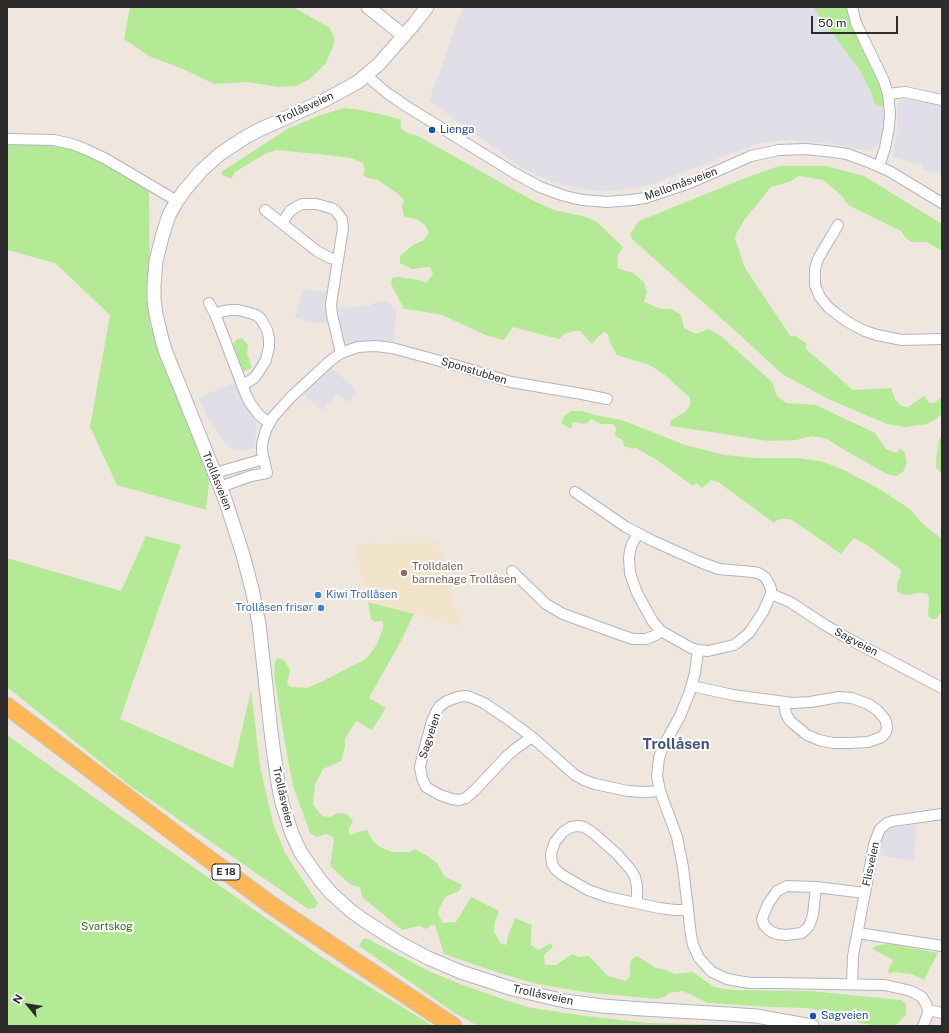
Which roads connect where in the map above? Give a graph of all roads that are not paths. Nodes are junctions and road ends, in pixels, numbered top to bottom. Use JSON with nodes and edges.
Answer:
{"nodes":[{"id":1,"x":368,"y":7,"type":"edge"},
{"id":2,"x":427,"y":7,"type":"edge"},
{"id":3,"x":852,"y":7,"type":"edge"},
{"id":4,"x":404,"y":36,"type":"junction"},
{"id":5,"x":367,"y":76,"type":"junction"},
{"id":6,"x":888,"y":94,"type":"junction"},
{"id":7,"x":942,"y":100,"type":"edge"},
{"id":8,"x":7,"y":139,"type":"edge"},
{"id":9,"x":879,"y":166,"type":"junction"},
{"id":10,"x":177,"y":201,"type":"junction"},
{"id":11,"x":942,"y":203,"type":"edge"},
{"id":12,"x":265,"y":210,"type":"dead end"},
{"id":13,"x":282,"y":223,"type":"junction"},
{"id":14,"x":838,"y":224,"type":"dead end"},
{"id":15,"x":338,"y":260,"type":"junction"},
{"id":16,"x":209,"y":303,"type":"dead end"},
{"id":17,"x":215,"y":314,"type":"junction"},
{"id":18,"x":942,"y":339,"type":"edge"},
{"id":19,"x":341,"y":353,"type":"junction"},
{"id":20,"x":242,"y":386,"type":"junction"},
{"id":21,"x":607,"y":399,"type":"dead end"},
{"id":22,"x":269,"y":423,"type":"junction"},
{"id":23,"x":264,"y":459,"type":"junction"},
{"id":24,"x":215,"y":473,"type":"junction"},
{"id":25,"x":220,"y":486,"type":"junction"},
{"id":26,"x":576,"y":492,"type":"dead end"},
{"id":27,"x":638,"y":534,"type":"junction"},
{"id":28,"x":512,"y":571,"type":"dead end"},
{"id":29,"x":771,"y":594,"type":"junction"},
{"id":30,"x":661,"y":631,"type":"junction"},
{"id":31,"x":698,"y":650,"type":"junction"},
{"id":32,"x":692,"y":686,"type":"junction"},
{"id":33,"x":942,"y":688,"type":"edge"},
{"id":34,"x":784,"y":702,"type":"junction"},
{"id":35,"x":7,"y":706,"type":"edge"},
{"id":36,"x":7,"y":721,"type":"edge"},
{"id":37,"x":532,"y":737,"type":"junction"},
{"id":38,"x":660,"y":791,"type":"junction"},
{"id":39,"x":942,"y":814,"type":"edge"},
{"id":40,"x":816,"y":887,"type":"junction"},
{"id":41,"x":865,"y":892,"type":"junction"},
{"id":42,"x":637,"y":903,"type":"junction"},
{"id":43,"x":688,"y":910,"type":"junction"},
{"id":44,"x":858,"y":933,"type":"junction"},
{"id":45,"x":942,"y":946,"type":"edge"},
{"id":46,"x":852,"y":984,"type":"junction"},
{"id":47,"x":928,"y":1010,"type":"junction"},
{"id":48,"x":942,"y":1013,"type":"edge"},
{"id":49,"x":436,"y":1026,"type":"edge"},
{"id":50,"x":454,"y":1026,"type":"edge"},
{"id":51,"x":812,"y":1026,"type":"edge"},
{"id":52,"x":924,"y":1026,"type":"edge"}],
"edges":[{"from":1,"to":4,"type":"street"},
{"from":2,"to":4,"type":"street","name":"Trollåsveien"},
{"from":3,"to":6,"type":"street"},
{"from":4,"to":5,"type":"street","name":"Trollåsveien"},
{"from":5,"to":9,"type":"street","name":"Mellomåsveien"},
{"from":5,"to":10,"type":"street","name":"Trollåsveien"},
{"from":6,"to":7,"type":"street"},
{"from":6,"to":9,"type":"street"},
{"from":8,"to":10,"type":"street"},
{"from":9,"to":11,"type":"street","name":"Mellomåsveien"},
{"from":10,"to":24,"type":"street","name":"Trollåsveien"},
{"from":12,"to":13,"type":"street"},
{"from":13,"to":15,"type":"street"},
{"from":13,"to":15,"type":"street"},
{"from":14,"to":18,"type":"street"},
{"from":15,"to":19,"type":"street"},
{"from":16,"to":17,"type":"street"},
{"from":17,"to":20,"type":"street"},
{"from":17,"to":20,"type":"street"},
{"from":19,"to":21,"type":"street","name":"Sponstubben"},
{"from":19,"to":22,"type":"street","name":"Sponstubben"},
{"from":20,"to":22,"type":"street"},
{"from":22,"to":23,"type":"street","name":"Sponstubben"},
{"from":23,"to":24,"type":"street"},
{"from":23,"to":25,"type":"street","name":"Sponstubben"},
{"from":24,"to":25,"type":"street","name":"Trollåsveien"},
{"from":25,"to":51,"type":"street","name":"Trollåsveien"},
{"from":26,"to":27,"type":"street"},
{"from":27,"to":29,"type":"street"},
{"from":27,"to":30,"type":"street"},
{"from":28,"to":30,"type":"street"},
{"from":29,"to":31,"type":"street"},
{"from":29,"to":33,"type":"street","name":"Sagveien"},
{"from":30,"to":31,"type":"street"},
{"from":31,"to":32,"type":"street"},
{"from":32,"to":34,"type":"street"},
{"from":32,"to":38,"type":"street"},
{"from":34,"to":34,"type":"street"},
{"from":35,"to":50,"type":"highway","number":"E 18"},
{"from":36,"to":49,"type":"highway","number":"E 18"},
{"from":37,"to":37,"type":"street","name":"Sagveien"},
{"from":37,"to":38,"type":"street","name":"Sagveien"},
{"from":38,"to":43,"type":"street"},
{"from":39,"to":41,"type":"street","name":"Flisveien"},
{"from":40,"to":40,"type":"street","name":"Flisveien"},
{"from":40,"to":41,"type":"street","name":"Flisveien"},
{"from":41,"to":44,"type":"street","name":"Flisveien"},
{"from":42,"to":42,"type":"street"},
{"from":42,"to":43,"type":"street"},
{"from":43,"to":46,"type":"street"},
{"from":44,"to":45,"type":"street"},
{"from":44,"to":46,"type":"street","name":"Flisveien"},
{"from":46,"to":47,"type":"street"},
{"from":47,"to":48,"type":"street"},
{"from":47,"to":52,"type":"street"}]}
